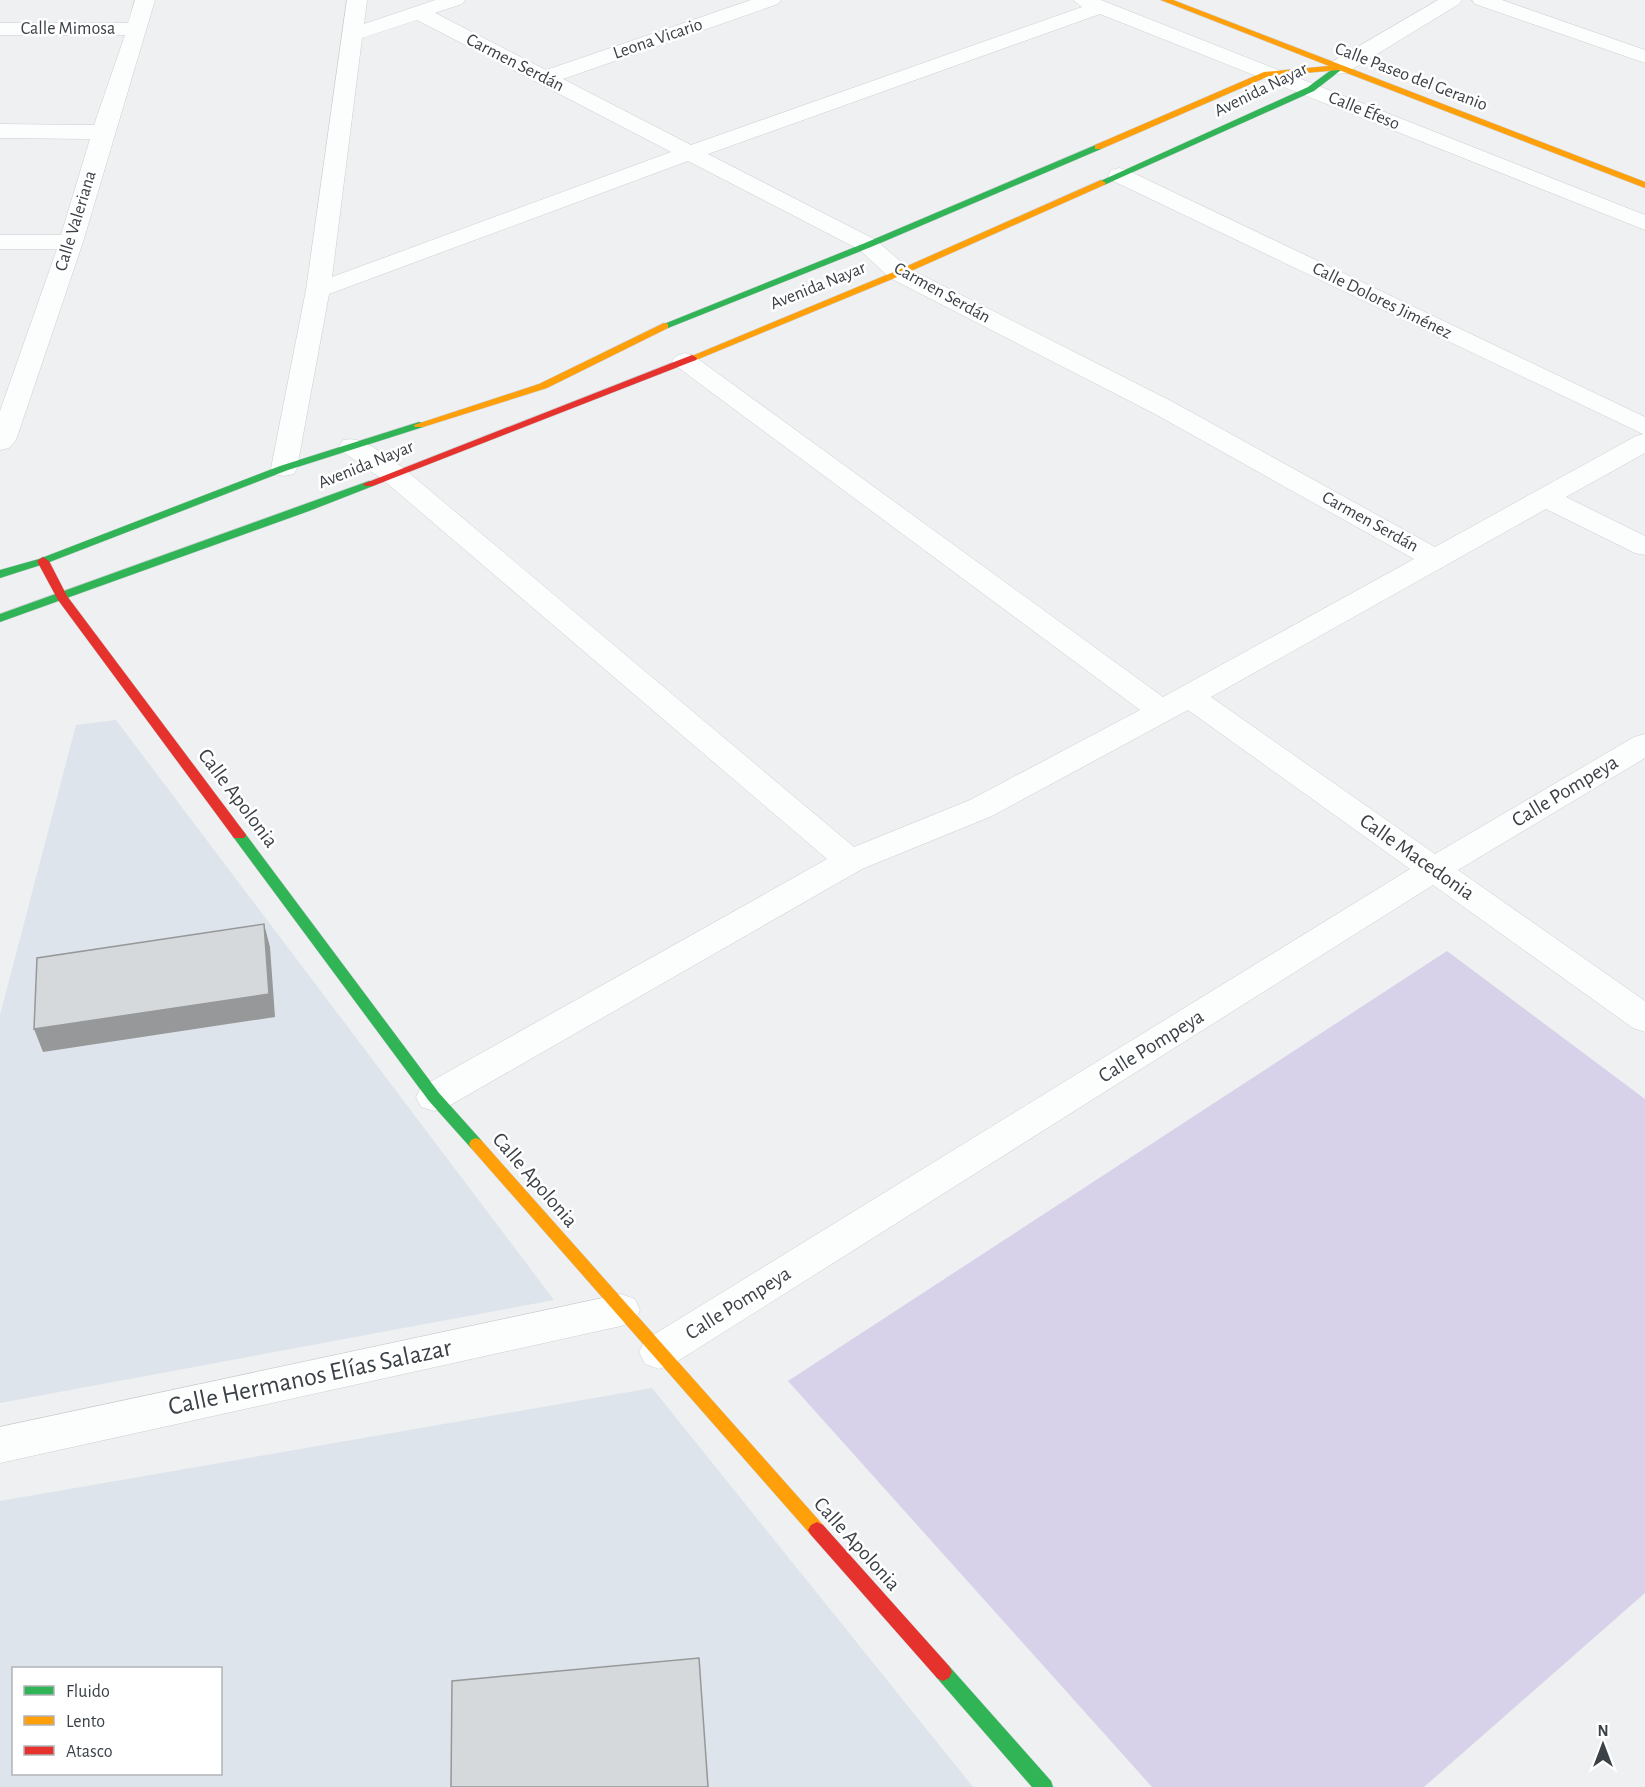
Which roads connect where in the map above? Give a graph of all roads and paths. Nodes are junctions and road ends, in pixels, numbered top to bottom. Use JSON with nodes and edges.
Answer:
{"nodes":[{"id":1,"x":145,"y":0,"type":"edge"},
{"id":2,"x":357,"y":0,"type":"edge"},
{"id":3,"x":456,"y":0,"type":"edge"},
{"id":4,"x":771,"y":0,"type":"edge"},
{"id":5,"x":1165,"y":0,"type":"edge"},
{"id":6,"x":1452,"y":0,"type":"edge"},
{"id":7,"x":1482,"y":0,"type":"edge"},
{"id":8,"x":1092,"y":4,"type":"edge"},
{"id":9,"x":417,"y":12,"type":"junction"},
{"id":10,"x":0,"y":29,"type":"edge"},
{"id":11,"x":136,"y":29,"type":"junction"},
{"id":12,"x":352,"y":35,"type":"junction"},
{"id":13,"x":1645,"y":57,"type":"edge"},
{"id":14,"x":1338,"y":68,"type":"junction"},
{"id":15,"x":1267,"y":74,"type":"junction"},
{"id":16,"x":544,"y":78,"type":"junction"},
{"id":17,"x":1311,"y":89,"type":"junction"},
{"id":18,"x":0,"y":131,"type":"edge"},
{"id":19,"x":103,"y":132,"type":"junction"},
{"id":20,"x":692,"y":153,"type":"junction"},
{"id":21,"x":1119,"y":175,"type":"junction"},
{"id":22,"x":1645,"y":185,"type":"edge"},
{"id":23,"x":1645,"y":223,"type":"edge"},
{"id":24,"x":0,"y":242,"type":"edge"},
{"id":25,"x":71,"y":242,"type":"junction"},
{"id":26,"x":868,"y":245,"type":"junction"},
{"id":27,"x":898,"y":273,"type":"junction"},
{"id":28,"x":318,"y":290,"type":"junction"},
{"id":29,"x":685,"y":361,"type":"junction"},
{"id":30,"x":1645,"y":427,"type":"edge"},
{"id":31,"x":2,"y":441,"type":"edge"},
{"id":32,"x":1645,"y":442,"type":"edge"},
{"id":33,"x":352,"y":446,"type":"junction"},
{"id":34,"x":284,"y":468,"type":"junction"},
{"id":35,"x":392,"y":473,"type":"junction"},
{"id":36,"x":1546,"y":498,"type":"junction"},
{"id":37,"x":1645,"y":547,"type":"edge"},
{"id":38,"x":1434,"y":558,"type":"junction"},
{"id":39,"x":43,"y":561,"type":"junction"},
{"id":40,"x":0,"y":574,"type":"edge"},
{"id":41,"x":62,"y":597,"type":"junction"},
{"id":42,"x":0,"y":618,"type":"edge"},
{"id":43,"x":1175,"y":703,"type":"junction"},
{"id":44,"x":1645,"y":744,"type":"edge"},
{"id":45,"x":850,"y":861,"type":"junction"},
{"id":46,"x":1434,"y":869,"type":"junction"},
{"id":47,"x":1645,"y":1019,"type":"edge"},
{"id":48,"x":434,"y":1097,"type":"junction"},
{"id":49,"x":621,"y":1310,"type":"junction"},
{"id":50,"x":659,"y":1352,"type":"junction"},
{"id":51,"x":0,"y":1445,"type":"edge"},
{"id":52,"x":1044,"y":1787,"type":"edge"}],
"edges":[{"from":1,"to":11,"type":"street","name":"Calle Valeriana"},
{"from":2,"to":12,"type":"street"},
{"from":3,"to":9,"type":"street"},
{"from":4,"to":16,"type":"street","name":"Leona Vicario"},
{"from":5,"to":14,"type":"street","name":"Calle Paseo del Geranio"},
{"from":6,"to":14,"type":"street"},
{"from":7,"to":13,"type":"street"},
{"from":8,"to":15,"type":"street","name":"Calle Éfeso"},
{"from":8,"to":20,"type":"street"},
{"from":9,"to":12,"type":"street"},
{"from":9,"to":16,"type":"street","name":"Carmen Serdán"},
{"from":10,"to":11,"type":"street","name":"Calle Mimosa"},
{"from":11,"to":19,"type":"street","name":"Calle Valeriana"},
{"from":12,"to":28,"type":"street"},
{"from":14,"to":15,"type":"street","name":"Avenida Nayar"},
{"from":14,"to":17,"type":"street","name":"Avenida Nayar"},
{"from":14,"to":22,"type":"street","name":"Calle Paseo del Geranio"},
{"from":15,"to":17,"type":"street","name":"Calle Éfeso"},
{"from":15,"to":26,"type":"street","name":"Avenida Nayar"},
{"from":16,"to":20,"type":"street","name":"Carmen Serdán"},
{"from":17,"to":21,"type":"street","name":"Avenida Nayar"},
{"from":17,"to":23,"type":"street","name":"Calle Éfeso"},
{"from":18,"to":19,"type":"street"},
{"from":19,"to":25,"type":"street","name":"Calle Valeriana"},
{"from":20,"to":26,"type":"street","name":"Carmen Serdán"},
{"from":20,"to":28,"type":"street"},
{"from":21,"to":27,"type":"street","name":"Avenida Nayar"},
{"from":21,"to":30,"type":"street","name":"Calle Dolores Jiménez"},
{"from":24,"to":25,"type":"street"},
{"from":25,"to":31,"type":"street","name":"Calle Valeriana"},
{"from":26,"to":27,"type":"street","name":"Carmen Serdán"},
{"from":26,"to":33,"type":"street","name":"Avenida Nayar"},
{"from":27,"to":29,"type":"street","name":"Avenida Nayar"},
{"from":27,"to":38,"type":"street","name":"Carmen Serdán"},
{"from":28,"to":34,"type":"street"},
{"from":29,"to":35,"type":"street","name":"Avenida Nayar"},
{"from":29,"to":43,"type":"street","name":"Calle Macedonia"},
{"from":32,"to":36,"type":"street"},
{"from":33,"to":34,"type":"street","name":"Avenida Nayar"},
{"from":33,"to":35,"type":"street"},
{"from":34,"to":39,"type":"street","name":"Avenida Nayar"},
{"from":35,"to":41,"type":"street","name":"Avenida Nayar"},
{"from":35,"to":45,"type":"street"},
{"from":36,"to":37,"type":"street"},
{"from":36,"to":38,"type":"street"},
{"from":38,"to":43,"type":"street"},
{"from":39,"to":40,"type":"street","name":"Avenida Nayar"},
{"from":39,"to":41,"type":"street","name":"Calle Apolonia"},
{"from":41,"to":42,"type":"street","name":"Avenida Nayar"},
{"from":41,"to":48,"type":"street","name":"Calle Apolonia"},
{"from":43,"to":45,"type":"street"},
{"from":43,"to":46,"type":"street","name":"Calle Macedonia"},
{"from":44,"to":46,"type":"street","name":"Calle Pompeya"},
{"from":45,"to":48,"type":"street"},
{"from":46,"to":47,"type":"street","name":"Calle Macedonia"},
{"from":46,"to":50,"type":"street","name":"Calle Pompeya"},
{"from":48,"to":49,"type":"street","name":"Calle Apolonia"},
{"from":49,"to":50,"type":"street","name":"Calle Apolonia"},
{"from":49,"to":51,"type":"street","name":"Calle Hermanos Elías Salazar"},
{"from":50,"to":52,"type":"street","name":"Calle Apolonia"}]}
